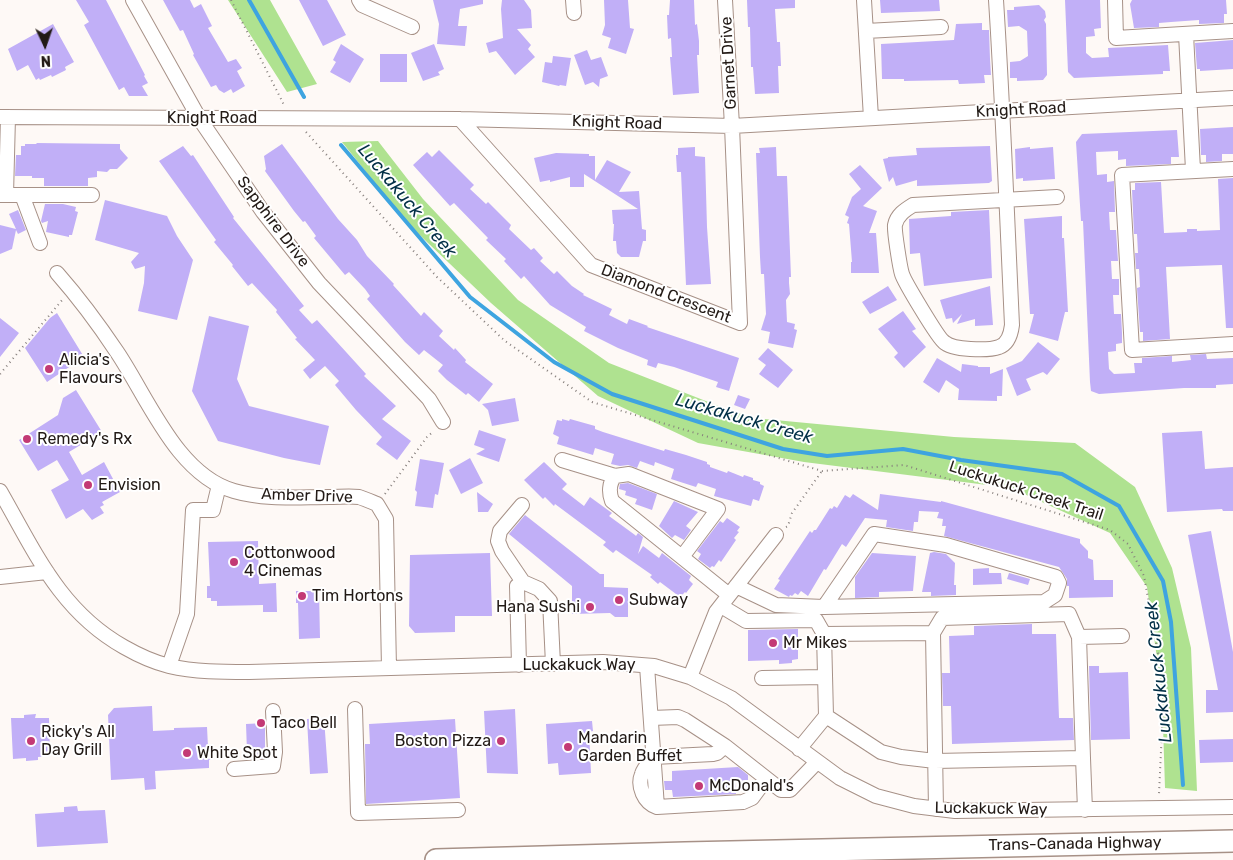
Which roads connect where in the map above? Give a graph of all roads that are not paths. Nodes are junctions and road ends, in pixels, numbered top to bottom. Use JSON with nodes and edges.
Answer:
{"nodes":[{"id":1,"x":133,"y":0,"type":"edge"},
{"id":2,"x":359,"y":0,"type":"edge"},
{"id":3,"x":725,"y":0,"type":"edge"},
{"id":4,"x":864,"y":0,"type":"edge"},
{"id":5,"x":996,"y":0,"type":"edge"},
{"id":6,"x":1114,"y":0,"type":"edge"},
{"id":7,"x":412,"y":27,"type":"dead end"},
{"id":8,"x":941,"y":27,"type":"dead end"},
{"id":9,"x":866,"y":31,"type":"junction"},
{"id":10,"x":1233,"y":31,"type":"edge"},
{"id":11,"x":1186,"y":34,"type":"junction"},
{"id":12,"x":1233,"y":98,"type":"edge"},
{"id":13,"x":1189,"y":100,"type":"junction"},
{"id":14,"x":1003,"y":111,"type":"junction"},
{"id":15,"x":4,"y":117,"type":"edge"},
{"id":16,"x":199,"y":118,"type":"junction"},
{"id":17,"x":871,"y":118,"type":"junction"},
{"id":18,"x":460,"y":119,"type":"junction"},
{"id":19,"x":732,"y":126,"type":"junction"},
{"id":20,"x":1233,"y":169,"type":"edge"},
{"id":21,"x":1193,"y":170,"type":"junction"},
{"id":22,"x":3,"y":195,"type":"edge"},
{"id":23,"x":22,"y":195,"type":"junction"},
{"id":24,"x":92,"y":195,"type":"dead end"},
{"id":25,"x":1057,"y":197,"type":"dead end"},
{"id":26,"x":1006,"y":199,"type":"junction"},
{"id":27,"x":40,"y":243,"type":"dead end"},
{"id":28,"x":57,"y":274,"type":"dead end"},
{"id":29,"x":1233,"y":344,"type":"edge"},
{"id":30,"x":443,"y":422,"type":"road end"},
{"id":31,"x":562,"y":460,"type":"dead end"},
{"id":32,"x":615,"y":476,"type":"junction"},
{"id":33,"x":219,"y":484,"type":"junction"},
{"id":34,"x":0,"y":491,"type":"edge"},
{"id":35,"x":522,"y":505,"type":"dead end"},
{"id":36,"x":776,"y":535,"type":"road end"},
{"id":37,"x":682,"y":557,"type":"junction"},
{"id":38,"x":47,"y":572,"type":"junction"},
{"id":39,"x":0,"y":577,"type":"edge"},
{"id":40,"x":523,"y":582,"type":"junction"},
{"id":41,"x":729,"y":595,"type":"junction"},
{"id":42,"x":824,"y":607,"type":"junction"},
{"id":43,"x":933,"y":633,"type":"junction"},
{"id":44,"x":824,"y":634,"type":"junction"},
{"id":45,"x":1122,"y":636,"type":"dead end"},
{"id":46,"x":1079,"y":637,"type":"junction"},
{"id":47,"x":553,"y":664,"type":"junction"},
{"id":48,"x":519,"y":665,"type":"junction"},
{"id":49,"x":169,"y":666,"type":"junction"},
{"id":50,"x":647,"y":666,"type":"junction"},
{"id":51,"x":389,"y":668,"type":"junction"},
{"id":52,"x":690,"y":677,"type":"junction"},
{"id":53,"x":825,"y":677,"type":"junction"},
{"id":54,"x":762,"y":678,"type":"dead end"},
{"id":55,"x":355,"y":709,"type":"dead end"},
{"id":56,"x":273,"y":710,"type":"dead end"},
{"id":57,"x":826,"y":716,"type":"junction"},
{"id":58,"x":651,"y":718,"type":"junction"},
{"id":59,"x":725,"y":746,"type":"junction"},
{"id":60,"x":799,"y":749,"type":"junction"},
{"id":61,"x":654,"y":757,"type":"junction"},
{"id":62,"x":1083,"y":758,"type":"junction"},
{"id":63,"x":935,"y":761,"type":"junction"},
{"id":64,"x":817,"y":762,"type":"junction"},
{"id":65,"x":234,"y":769,"type":"dead end"},
{"id":66,"x":766,"y":779,"type":"junction"},
{"id":67,"x":1233,"y":807,"type":"edge"},
{"id":68,"x":936,"y":809,"type":"junction"},
{"id":69,"x":458,"y":810,"type":"dead end"},
{"id":70,"x":1085,"y":810,"type":"junction"},
{"id":71,"x":1233,"y":841,"type":"edge"},
{"id":72,"x":436,"y":860,"type":"edge"}],
"edges":[{"from":1,"to":16,"type":"street","name":"Sapphire Drive"},
{"from":2,"to":7,"type":"street"},
{"from":3,"to":19,"type":"street","name":"Garnet Drive"},
{"from":4,"to":9,"type":"street"},
{"from":5,"to":14,"type":"street"},
{"from":6,"to":11,"type":"street"},
{"from":8,"to":9,"type":"street"},
{"from":9,"to":17,"type":"street"},
{"from":10,"to":11,"type":"street"},
{"from":11,"to":13,"type":"street"},
{"from":12,"to":13,"type":"street","name":"Knight Road"},
{"from":13,"to":14,"type":"street","name":"Knight Road"},
{"from":13,"to":21,"type":"street"},
{"from":14,"to":17,"type":"street","name":"Knight Road"},
{"from":14,"to":26,"type":"street"},
{"from":15,"to":16,"type":"street","name":"Knight Road"},
{"from":15,"to":22,"type":"street"},
{"from":16,"to":18,"type":"street","name":"Knight Road"},
{"from":16,"to":30,"type":"street","name":"Sapphire Drive"},
{"from":17,"to":19,"type":"street","name":"Knight Road"},
{"from":18,"to":19,"type":"street","name":"Knight Road"},
{"from":18,"to":19,"type":"street","name":"Diamond Crescent"},
{"from":20,"to":21,"type":"street"},
{"from":21,"to":29,"type":"street"},
{"from":22,"to":23,"type":"street"},
{"from":23,"to":24,"type":"street"},
{"from":23,"to":27,"type":"street"},
{"from":25,"to":26,"type":"street"},
{"from":26,"to":26,"type":"street"},
{"from":28,"to":33,"type":"street","name":"Amber Drive"},
{"from":31,"to":32,"type":"street"},
{"from":32,"to":37,"type":"street"},
{"from":32,"to":37,"type":"street"},
{"from":33,"to":49,"type":"street"},
{"from":33,"to":51,"type":"street","name":"Amber Drive"},
{"from":34,"to":38,"type":"street","name":"Luckakuck Way"},
{"from":35,"to":40,"type":"street"},
{"from":36,"to":41,"type":"street"},
{"from":37,"to":41,"type":"street"},
{"from":38,"to":39,"type":"street"},
{"from":38,"to":49,"type":"street","name":"Luckakuck Way"},
{"from":40,"to":47,"type":"street"},
{"from":40,"to":48,"type":"street"},
{"from":41,"to":42,"type":"street"},
{"from":41,"to":44,"type":"street"},
{"from":41,"to":52,"type":"street"},
{"from":42,"to":42,"type":"street"},
{"from":43,"to":44,"type":"street"},
{"from":43,"to":46,"type":"street"},
{"from":43,"to":63,"type":"street"},
{"from":44,"to":53,"type":"street"},
{"from":45,"to":46,"type":"street"},
{"from":46,"to":62,"type":"street"},
{"from":47,"to":48,"type":"street","name":"Luckakuck Way"},
{"from":47,"to":50,"type":"street","name":"Luckakuck Way"},
{"from":48,"to":51,"type":"street","name":"Luckakuck Way"},
{"from":49,"to":51,"type":"street","name":"Luckakuck Way"},
{"from":50,"to":52,"type":"street","name":"Luckakuck Way"},
{"from":50,"to":58,"type":"street"},
{"from":52,"to":60,"type":"street","name":"Luckakuck Way"},
{"from":53,"to":54,"type":"street"},
{"from":53,"to":57,"type":"street"},
{"from":55,"to":69,"type":"street"},
{"from":56,"to":65,"type":"street"},
{"from":57,"to":60,"type":"street"},
{"from":57,"to":63,"type":"street"},
{"from":58,"to":59,"type":"street"},
{"from":58,"to":61,"type":"street"},
{"from":59,"to":61,"type":"street"},
{"from":59,"to":66,"type":"street"},
{"from":60,"to":64,"type":"street","name":"Luckakuck Way"},
{"from":61,"to":66,"type":"street"},
{"from":62,"to":63,"type":"street"},
{"from":62,"to":70,"type":"street"},
{"from":63,"to":68,"type":"street"},
{"from":64,"to":66,"type":"street"},
{"from":64,"to":68,"type":"street","name":"Luckakuck Way"},
{"from":67,"to":70,"type":"street","name":"Luckakuck Way"},
{"from":68,"to":70,"type":"street","name":"Luckakuck Way"},
{"from":71,"to":72,"type":"highway","name":"Trans-Canada Highway"}]}
